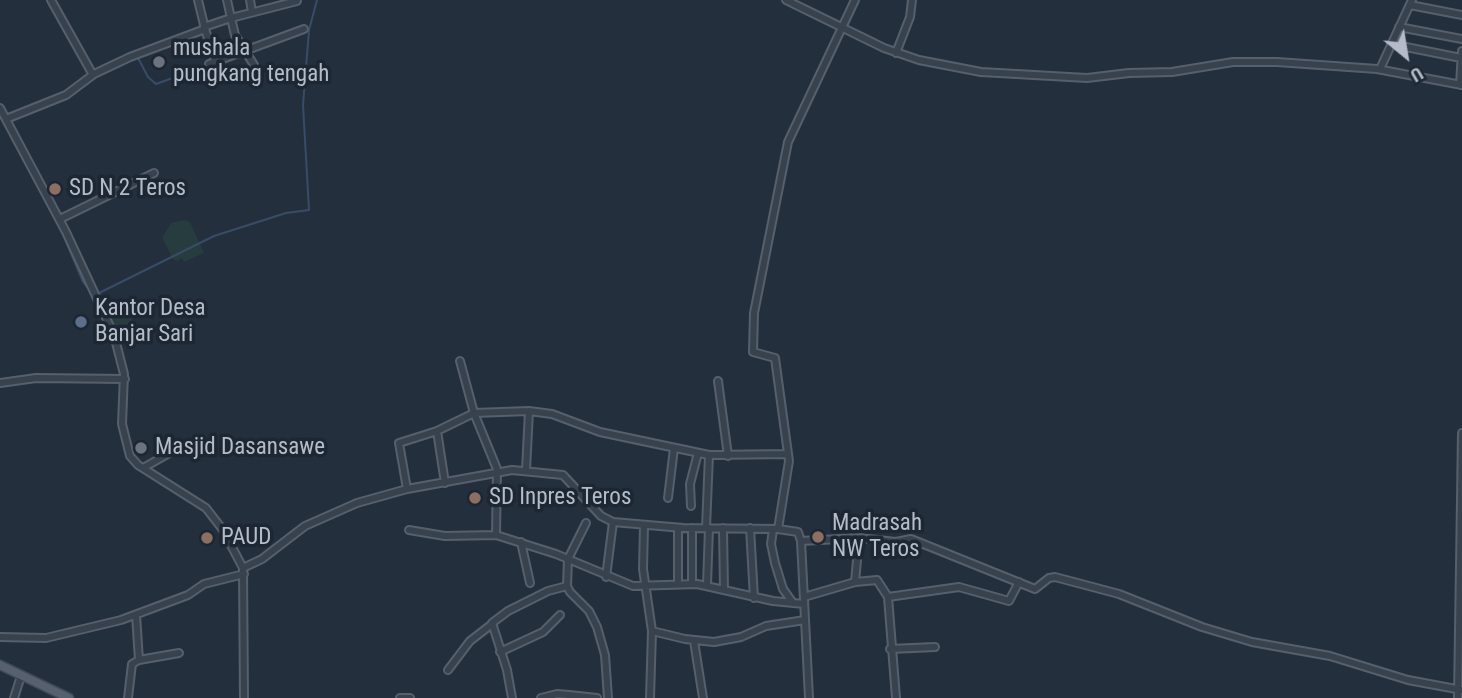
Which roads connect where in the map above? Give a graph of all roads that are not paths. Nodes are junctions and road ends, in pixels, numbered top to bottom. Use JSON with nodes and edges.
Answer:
{"nodes":[{"id":1,"x":51,"y":0,"type":"edge"},
{"id":2,"x":198,"y":0,"type":"edge"},
{"id":3,"x":228,"y":0,"type":"edge"},
{"id":4,"x":250,"y":0,"type":"edge"},
{"id":5,"x":786,"y":0,"type":"edge"},
{"id":6,"x":854,"y":0,"type":"edge"},
{"id":7,"x":912,"y":0,"type":"edge"},
{"id":8,"x":297,"y":1,"type":"edge"},
{"id":9,"x":1411,"y":2,"type":"edge"},
{"id":10,"x":253,"y":12,"type":"junction"},
{"id":11,"x":1462,"y":15,"type":"edge"},
{"id":12,"x":231,"y":18,"type":"junction"},
{"id":13,"x":841,"y":26,"type":"junction"},
{"id":14,"x":1399,"y":27,"type":"junction"},
{"id":15,"x":205,"y":28,"type":"junction"},
{"id":16,"x":304,"y":29,"type":"dead end"},
{"id":17,"x":1462,"y":38,"type":"edge"},
{"id":18,"x":1391,"y":44,"type":"junction"},
{"id":19,"x":1462,"y":51,"type":"edge"},
{"id":20,"x":245,"y":53,"type":"junction"},
{"id":21,"x":896,"y":53,"type":"junction"},
{"id":22,"x":1461,"y":58,"type":"edge"},
{"id":23,"x":254,"y":65,"type":"dead end"},
{"id":24,"x":1380,"y":69,"type":"junction"},
{"id":25,"x":92,"y":76,"type":"junction"},
{"id":26,"x":1461,"y":85,"type":"edge"},
{"id":27,"x":0,"y":108,"type":"edge"},
{"id":28,"x":5,"y":122,"type":"junction"},
{"id":29,"x":154,"y":173,"type":"dead end"},
{"id":30,"x":60,"y":219,"type":"junction"},
{"id":31,"x":460,"y":361,"type":"dead end"},
{"id":32,"x":125,"y":379,"type":"junction"},
{"id":33,"x":718,"y":381,"type":"dead end"},
{"id":34,"x":0,"y":383,"type":"edge"},
{"id":35,"x":529,"y":411,"type":"junction"},
{"id":36,"x":474,"y":413,"type":"junction"},
{"id":37,"x":437,"y":431,"type":"junction"},
{"id":38,"x":1462,"y":433,"type":"edge"},
{"id":39,"x":182,"y":446,"type":"dead end"},
{"id":40,"x":674,"y":448,"type":"junction"},
{"id":41,"x":698,"y":453,"type":"junction"},
{"id":42,"x":788,"y":454,"type":"junction"},
{"id":43,"x":709,"y":455,"type":"junction"},
{"id":44,"x":728,"y":456,"type":"junction"},
{"id":45,"x":143,"y":468,"type":"junction"},
{"id":46,"x":526,"y":470,"type":"junction"},
{"id":47,"x":498,"y":472,"type":"junction"},
{"id":48,"x":445,"y":483,"type":"junction"},
{"id":49,"x":407,"y":489,"type":"junction"},
{"id":50,"x":668,"y":498,"type":"dead end"},
{"id":51,"x":691,"y":506,"type":"dead end"},
{"id":52,"x":613,"y":522,"type":"junction"},
{"id":53,"x":586,"y":523,"type":"dead end"},
{"id":54,"x":644,"y":526,"type":"junction"},
{"id":55,"x":678,"y":528,"type":"junction"},
{"id":56,"x":692,"y":528,"type":"junction"},
{"id":57,"x":707,"y":528,"type":"junction"},
{"id":58,"x":723,"y":528,"type":"junction"},
{"id":59,"x":750,"y":528,"type":"junction"},
{"id":60,"x":776,"y":528,"type":"junction"},
{"id":61,"x":408,"y":530,"type":"dead end"},
{"id":62,"x":496,"y":536,"type":"junction"},
{"id":63,"x":859,"y":538,"type":"junction"},
{"id":64,"x":801,"y":541,"type":"junction"},
{"id":65,"x":521,"y":542,"type":"junction"},
{"id":66,"x":568,"y":559,"type":"junction"},
{"id":67,"x":243,"y":571,"type":"junction"},
{"id":68,"x":606,"y":578,"type":"junction"},
{"id":69,"x":855,"y":582,"type":"junction"},
{"id":70,"x":1019,"y":582,"type":"junction"},
{"id":71,"x":530,"y":583,"type":"dead end"},
{"id":72,"x":678,"y":583,"type":"junction"},
{"id":73,"x":692,"y":584,"type":"junction"},
{"id":74,"x":707,"y":585,"type":"junction"},
{"id":75,"x":567,"y":586,"type":"junction"},
{"id":76,"x":645,"y":588,"type":"junction"},
{"id":77,"x":724,"y":590,"type":"junction"},
{"id":78,"x":888,"y":597,"type":"junction"},
{"id":79,"x":754,"y":598,"type":"junction"},
{"id":80,"x":804,"y":601,"type":"junction"},
{"id":81,"x":793,"y":603,"type":"junction"},
{"id":82,"x":1461,"y":603,"type":"edge"},
{"id":83,"x":136,"y":615,"type":"junction"},
{"id":84,"x":560,"y":615,"type":"dead end"},
{"id":85,"x":805,"y":620,"type":"junction"},
{"id":86,"x":492,"y":624,"type":"junction"},
{"id":87,"x":652,"y":631,"type":"junction"},
{"id":88,"x":0,"y":637,"type":"edge"},
{"id":89,"x":694,"y":641,"type":"junction"},
{"id":90,"x":935,"y":647,"type":"dead end"},
{"id":91,"x":890,"y":649,"type":"junction"},
{"id":92,"x":179,"y":653,"type":"dead end"},
{"id":93,"x":500,"y":653,"type":"junction"},
{"id":94,"x":139,"y":660,"type":"junction"},
{"id":95,"x":0,"y":665,"type":"edge"},
{"id":96,"x":449,"y":670,"type":"dead end"},
{"id":97,"x":21,"y":676,"type":"junction"},
{"id":98,"x":1460,"y":690,"type":"edge"},
{"id":99,"x":569,"y":696,"type":"edge"},
{"id":100,"x":14,"y":698,"type":"edge"},
{"id":101,"x":69,"y":698,"type":"edge"},
{"id":102,"x":128,"y":698,"type":"edge"},
{"id":103,"x":244,"y":698,"type":"edge"},
{"id":104,"x":400,"y":698,"type":"edge"},
{"id":105,"x":410,"y":698,"type":"edge"},
{"id":106,"x":512,"y":698,"type":"edge"},
{"id":107,"x":541,"y":698,"type":"edge"},
{"id":108,"x":597,"y":698,"type":"edge"},
{"id":109,"x":608,"y":698,"type":"edge"},
{"id":110,"x":650,"y":698,"type":"edge"},
{"id":111,"x":703,"y":698,"type":"edge"},
{"id":112,"x":809,"y":698,"type":"edge"},
{"id":113,"x":895,"y":698,"type":"edge"},
{"id":114,"x":1458,"y":698,"type":"edge"}],
"edges":[{"from":1,"to":25,"type":"street"},
{"from":2,"to":15,"type":"street"},
{"from":3,"to":12,"type":"street"},
{"from":4,"to":10,"type":"street"},
{"from":5,"to":13,"type":"street"},
{"from":6,"to":13,"type":"street"},
{"from":7,"to":21,"type":"street"},
{"from":8,"to":10,"type":"street"},
{"from":9,"to":11,"type":"street"},
{"from":9,"to":14,"type":"street"},
{"from":10,"to":12,"type":"street"},
{"from":12,"to":15,"type":"street"},
{"from":12,"to":20,"type":"street"},
{"from":13,"to":21,"type":"street"},
{"from":13,"to":42,"type":"street"},
{"from":14,"to":17,"type":"street"},
{"from":14,"to":18,"type":"street"},
{"from":15,"to":20,"type":"street"},
{"from":15,"to":25,"type":"street"},
{"from":16,"to":20,"type":"street"},
{"from":18,"to":22,"type":"street"},
{"from":18,"to":24,"type":"street"},
{"from":19,"to":22,"type":"street"},
{"from":20,"to":23,"type":"street"},
{"from":21,"to":24,"type":"street"},
{"from":22,"to":26,"type":"street"},
{"from":24,"to":26,"type":"street"},
{"from":25,"to":28,"type":"street"},
{"from":27,"to":28,"type":"street"},
{"from":28,"to":30,"type":"street"},
{"from":29,"to":30,"type":"street"},
{"from":30,"to":32,"type":"street"},
{"from":31,"to":36,"type":"street"},
{"from":32,"to":34,"type":"street"},
{"from":32,"to":45,"type":"street"},
{"from":33,"to":44,"type":"street"},
{"from":35,"to":36,"type":"street"},
{"from":35,"to":40,"type":"street"},
{"from":35,"to":46,"type":"street"},
{"from":36,"to":37,"type":"street"},
{"from":36,"to":47,"type":"street"},
{"from":37,"to":48,"type":"street"},
{"from":37,"to":49,"type":"street"},
{"from":38,"to":82,"type":"street"},
{"from":39,"to":45,"type":"street"},
{"from":40,"to":41,"type":"street"},
{"from":40,"to":50,"type":"street"},
{"from":41,"to":43,"type":"street"},
{"from":41,"to":51,"type":"street"},
{"from":42,"to":44,"type":"street"},
{"from":42,"to":60,"type":"street"},
{"from":43,"to":44,"type":"street"},
{"from":43,"to":57,"type":"street"},
{"from":45,"to":67,"type":"street"},
{"from":46,"to":47,"type":"street"},
{"from":46,"to":52,"type":"street"},
{"from":47,"to":48,"type":"street"},
{"from":47,"to":62,"type":"street"},
{"from":48,"to":49,"type":"street"},
{"from":49,"to":67,"type":"street"},
{"from":52,"to":54,"type":"street"},
{"from":52,"to":68,"type":"street"},
{"from":53,"to":66,"type":"street"},
{"from":54,"to":55,"type":"street"},
{"from":54,"to":76,"type":"street"},
{"from":55,"to":56,"type":"street"},
{"from":55,"to":72,"type":"street"},
{"from":56,"to":57,"type":"street"},
{"from":56,"to":73,"type":"street"},
{"from":57,"to":58,"type":"street"},
{"from":57,"to":74,"type":"street"},
{"from":58,"to":59,"type":"street"},
{"from":58,"to":77,"type":"street"},
{"from":59,"to":60,"type":"street"},
{"from":59,"to":79,"type":"street"},
{"from":60,"to":64,"type":"street"},
{"from":60,"to":81,"type":"street"},
{"from":61,"to":62,"type":"street"},
{"from":62,"to":65,"type":"street"},
{"from":63,"to":64,"type":"street"},
{"from":63,"to":69,"type":"street"},
{"from":63,"to":70,"type":"street"},
{"from":64,"to":80,"type":"street"},
{"from":65,"to":66,"type":"street"},
{"from":65,"to":71,"type":"street"},
{"from":66,"to":68,"type":"street"},
{"from":66,"to":75,"type":"street"},
{"from":67,"to":83,"type":"street"},
{"from":67,"to":103,"type":"street"},
{"from":68,"to":76,"type":"street"},
{"from":69,"to":78,"type":"street"},
{"from":69,"to":80,"type":"street"},
{"from":70,"to":78,"type":"street"},
{"from":70,"to":98,"type":"street"},
{"from":72,"to":73,"type":"street"},
{"from":72,"to":76,"type":"street"},
{"from":73,"to":74,"type":"street"},
{"from":74,"to":77,"type":"street"},
{"from":75,"to":86,"type":"street"},
{"from":75,"to":109,"type":"street"},
{"from":76,"to":87,"type":"street"},
{"from":77,"to":79,"type":"street"},
{"from":78,"to":91,"type":"street"},
{"from":79,"to":81,"type":"street"},
{"from":80,"to":81,"type":"street"},
{"from":80,"to":85,"type":"street"},
{"from":82,"to":98,"type":"street"},
{"from":83,"to":88,"type":"street"},
{"from":83,"to":94,"type":"street"},
{"from":84,"to":93,"type":"street"},
{"from":85,"to":89,"type":"street"},
{"from":85,"to":112,"type":"street"},
{"from":86,"to":93,"type":"street"},
{"from":86,"to":96,"type":"street"},
{"from":87,"to":89,"type":"street"},
{"from":87,"to":110,"type":"street"},
{"from":89,"to":111,"type":"street"},
{"from":90,"to":91,"type":"street"},
{"from":91,"to":113,"type":"street"},
{"from":92,"to":94,"type":"street"},
{"from":93,"to":106,"type":"street"},
{"from":94,"to":102,"type":"street"},
{"from":95,"to":97,"type":"main road"},
{"from":97,"to":100,"type":"street"},
{"from":97,"to":101,"type":"main road"},
{"from":98,"to":114,"type":"street"},
{"from":99,"to":107,"type":"street"},
{"from":99,"to":108,"type":"street"},
{"from":104,"to":105,"type":"street"}]}
